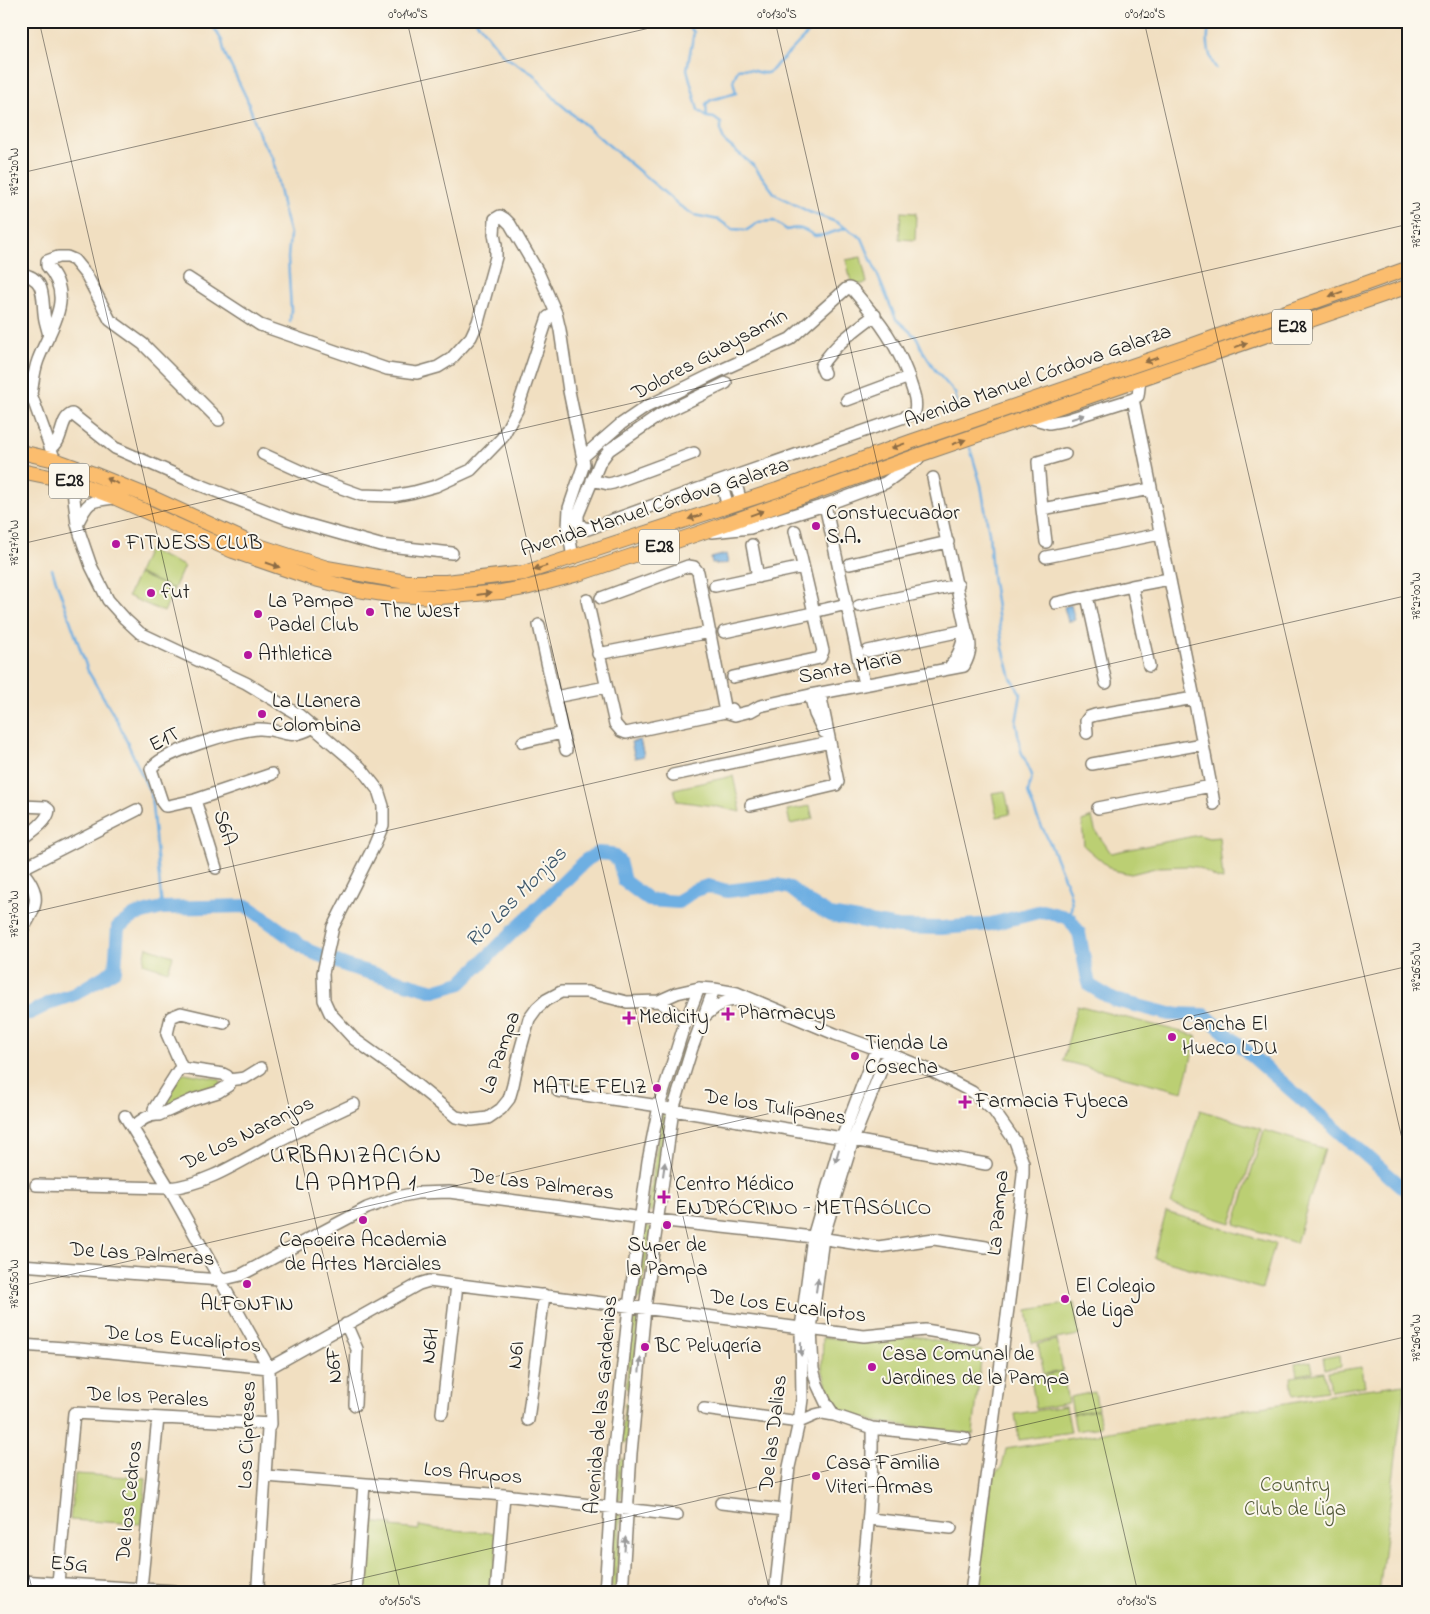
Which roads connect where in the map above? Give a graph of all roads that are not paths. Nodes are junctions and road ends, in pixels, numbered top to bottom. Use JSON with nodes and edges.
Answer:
{"nodes":[{"id":1,"x":1409,"y":268,"type":"edge"},
{"id":2,"x":21,"y":274,"type":"edge"},
{"id":3,"x":188,"y":278,"type":"dead end"},
{"id":4,"x":1409,"y":286,"type":"edge"},
{"id":5,"x":556,"y":313,"type":"junction"},
{"id":6,"x":875,"y":315,"type":"junction"},
{"id":7,"x":50,"y":336,"type":"junction"},
{"id":8,"x":21,"y":366,"type":"edge"},
{"id":9,"x":824,"y":373,"type":"dead end"},
{"id":10,"x":909,"y":377,"type":"junction"},
{"id":11,"x":1140,"y":379,"type":"junction"},
{"id":12,"x":726,"y":383,"type":"dead end"},
{"id":13,"x":26,"y":389,"type":"edge"},
{"id":14,"x":1133,"y":399,"type":"junction"},
{"id":15,"x":847,"y":400,"type":"dead end"},
{"id":16,"x":1031,"y":418,"type":"junction"},
{"id":17,"x":219,"y":420,"type":"dead end"},
{"id":18,"x":21,"y":452,"type":"edge"},
{"id":19,"x":694,"y":453,"type":"dead end"},
{"id":20,"x":925,"y":453,"type":"junction"},
{"id":21,"x":53,"y":454,"type":"junction"},
{"id":22,"x":263,"y":454,"type":"dead end"},
{"id":23,"x":1065,"y":454,"type":"dead end"},
{"id":24,"x":584,"y":460,"type":"junction"},
{"id":25,"x":78,"y":468,"type":"junction"},
{"id":26,"x":23,"y":472,"type":"edge"},
{"id":27,"x":734,"y":478,"type":"junction"},
{"id":28,"x":933,"y":478,"type":"dead end"},
{"id":29,"x":592,"y":480,"type":"junction"},
{"id":30,"x":721,"y":481,"type":"junction"},
{"id":31,"x":74,"y":482,"type":"junction"},
{"id":32,"x":1151,"y":489,"type":"junction"},
{"id":33,"x":116,"y":498,"type":"junction"},
{"id":34,"x":734,"y":504,"type":"junction"},
{"id":35,"x":825,"y":505,"type":"junction"},
{"id":36,"x":174,"y":508,"type":"junction"},
{"id":37,"x":1042,"y":509,"type":"junction"},
{"id":38,"x":169,"y":522,"type":"junction"},
{"id":39,"x":76,"y":524,"type":"junction"},
{"id":40,"x":795,"y":531,"type":"dead end"},
{"id":41,"x":700,"y":534,"type":"junction"},
{"id":42,"x":1160,"y":534,"type":"junction"},
{"id":43,"x":948,"y":542,"type":"junction"},
{"id":44,"x":1046,"y":542,"type":"dead end"},
{"id":45,"x":752,"y":545,"type":"dead end"},
{"id":46,"x":452,"y":552,"type":"dead end"},
{"id":47,"x":1046,"y":557,"type":"dead end"},
{"id":48,"x":573,"y":558,"type":"junction"},
{"id":49,"x":850,"y":564,"type":"dead end"},
{"id":50,"x":803,"y":567,"type":"junction"},
{"id":51,"x":758,"y":577,"type":"junction"},
{"id":52,"x":1169,"y":579,"type":"junction"},
{"id":53,"x":958,"y":585,"type":"junction"},
{"id":54,"x":714,"y":586,"type":"dead end"},
{"id":55,"x":1132,"y":586,"type":"junction"},
{"id":56,"x":1087,"y":596,"type":"junction"},
{"id":57,"x":601,"y":598,"type":"dead end"},
{"id":58,"x":587,"y":600,"type":"dead end"},
{"id":59,"x":1056,"y":602,"type":"dead end"},
{"id":60,"x":850,"y":603,"type":"junction"},
{"id":61,"x":813,"y":610,"type":"junction"},
{"id":62,"x":539,"y":625,"type":"dead end"},
{"id":63,"x":966,"y":630,"type":"junction"},
{"id":64,"x":710,"y":632,"type":"junction"},
{"id":65,"x":724,"y":632,"type":"dead end"},
{"id":66,"x":868,"y":651,"type":"dead end"},
{"id":67,"x":598,"y":654,"type":"junction"},
{"id":68,"x":1149,"y":666,"type":"dead end"},
{"id":69,"x":949,"y":668,"type":"junction"},
{"id":70,"x":733,"y":677,"type":"dead end"},
{"id":71,"x":864,"y":684,"type":"junction"},
{"id":72,"x":1106,"y":684,"type":"dead end"},
{"id":73,"x":606,"y":687,"type":"junction"},
{"id":74,"x":815,"y":694,"type":"junction"},
{"id":75,"x":554,"y":697,"type":"junction"},
{"id":76,"x":1194,"y":698,"type":"junction"},
{"id":77,"x":725,"y":712,"type":"junction"},
{"id":78,"x":314,"y":727,"type":"junction"},
{"id":79,"x":562,"y":733,"type":"junction"},
{"id":80,"x":1087,"y":733,"type":"dead end"},
{"id":81,"x":523,"y":742,"type":"dead end"},
{"id":82,"x":830,"y":742,"type":"junction"},
{"id":83,"x":1202,"y":744,"type":"junction"},
{"id":84,"x":566,"y":750,"type":"dead end"},
{"id":85,"x":1092,"y":764,"type":"dead end"},
{"id":86,"x":272,"y":774,"type":"dead end"},
{"id":87,"x":673,"y":776,"type":"dead end"},
{"id":88,"x":1211,"y":786,"type":"junction"},
{"id":89,"x":196,"y":800,"type":"junction"},
{"id":90,"x":1214,"y":804,"type":"dead end"},
{"id":91,"x":750,"y":805,"type":"dead end"},
{"id":92,"x":21,"y":806,"type":"edge"},
{"id":93,"x":1098,"y":808,"type":"dead end"},
{"id":94,"x":137,"y":810,"type":"dead end"},
{"id":95,"x":21,"y":840,"type":"edge"},
{"id":96,"x":216,"y":868,"type":"dead end"},
{"id":97,"x":21,"y":870,"type":"edge"},
{"id":98,"x":21,"y":930,"type":"edge"},
{"id":99,"x":699,"y":988,"type":"junction"},
{"id":100,"x":714,"y":989,"type":"junction"},
{"id":101,"x":659,"y":1001,"type":"junction"},
{"id":102,"x":753,"y":1001,"type":"junction"},
{"id":103,"x":704,"y":1017,"type":"junction"},
{"id":104,"x":224,"y":1023,"type":"dead end"},
{"id":105,"x":685,"y":1023,"type":"junction"},
{"id":106,"x":876,"y":1049,"type":"junction"},
{"id":107,"x":888,"y":1053,"type":"junction"},
{"id":108,"x":182,"y":1068,"type":"junction"},
{"id":109,"x":262,"y":1068,"type":"dead end"},
{"id":110,"x":229,"y":1080,"type":"junction"},
{"id":111,"x":558,"y":1092,"type":"dead end"},
{"id":112,"x":354,"y":1104,"type":"dead end"},
{"id":113,"x":658,"y":1106,"type":"junction"},
{"id":114,"x":673,"y":1110,"type":"junction"},
{"id":115,"x":154,"y":1115,"type":"junction"},
{"id":116,"x":125,"y":1116,"type":"dead end"},
{"id":117,"x":133,"y":1126,"type":"junction"},
{"id":118,"x":848,"y":1139,"type":"junction"},
{"id":119,"x":986,"y":1164,"type":"dead end"},
{"id":120,"x":36,"y":1185,"type":"dead end"},
{"id":121,"x":169,"y":1188,"type":"junction"},
{"id":122,"x":642,"y":1217,"type":"junction"},
{"id":123,"x":657,"y":1220,"type":"junction"},
{"id":124,"x":818,"y":1238,"type":"junction"},
{"id":125,"x":986,"y":1246,"type":"dead end"},
{"id":126,"x":21,"y":1265,"type":"edge"},
{"id":127,"x":220,"y":1280,"type":"junction"},
{"id":128,"x":457,"y":1285,"type":"junction"},
{"id":129,"x":544,"y":1295,"type":"junction"},
{"id":130,"x":629,"y":1307,"type":"junction"},
{"id":131,"x":645,"y":1308,"type":"junction"},
{"id":132,"x":346,"y":1324,"type":"junction"},
{"id":133,"x":806,"y":1328,"type":"junction"},
{"id":134,"x":974,"y":1338,"type":"dead end"},
{"id":135,"x":21,"y":1345,"type":"edge"},
{"id":136,"x":268,"y":1368,"type":"junction"},
{"id":137,"x":802,"y":1387,"type":"junction"},
{"id":138,"x":620,"y":1396,"type":"junction"},
{"id":139,"x":637,"y":1398,"type":"junction"},
{"id":140,"x":826,"y":1403,"type":"junction"},
{"id":141,"x":355,"y":1405,"type":"dead end"},
{"id":142,"x":704,"y":1409,"type":"dead end"},
{"id":143,"x":442,"y":1413,"type":"dead end"},
{"id":144,"x":834,"y":1414,"type":"junction"},
{"id":145,"x":158,"y":1418,"type":"junction"},
{"id":146,"x":528,"y":1420,"type":"dead end"},
{"id":147,"x":799,"y":1422,"type":"junction"},
{"id":148,"x":271,"y":1424,"type":"junction"},
{"id":149,"x":872,"y":1428,"type":"junction"},
{"id":150,"x":964,"y":1438,"type":"dead end"},
{"id":151,"x":614,"y":1448,"type":"junction"},
{"id":152,"x":632,"y":1449,"type":"junction"},
{"id":153,"x":266,"y":1476,"type":"junction"},
{"id":154,"x":364,"y":1484,"type":"junction"},
{"id":155,"x":504,"y":1495,"type":"junction"},
{"id":156,"x":721,"y":1503,"type":"dead end"},
{"id":157,"x":611,"y":1506,"type":"junction"},
{"id":158,"x":627,"y":1509,"type":"junction"},
{"id":159,"x":784,"y":1510,"type":"junction"},
{"id":160,"x":677,"y":1515,"type":"dead end"},
{"id":161,"x":870,"y":1519,"type":"junction"},
{"id":162,"x":951,"y":1528,"type":"dead end"},
{"id":163,"x":21,"y":1581,"type":"edge"},
{"id":164,"x":58,"y":1583,"type":"junction"},
{"id":165,"x":140,"y":1588,"type":"junction"},
{"id":166,"x":259,"y":1589,"type":"edge"},
{"id":167,"x":174,"y":1590,"type":"dead end"},
{"id":168,"x":356,"y":1593,"type":"edge"},
{"id":169,"x":496,"y":1593,"type":"edge"},
{"id":170,"x":605,"y":1593,"type":"edge"},
{"id":171,"x":622,"y":1593,"type":"edge"},
{"id":172,"x":774,"y":1593,"type":"edge"},
{"id":173,"x":861,"y":1593,"type":"edge"},
{"id":174,"x":971,"y":1593,"type":"edge"}],
"edges":[{"from":1,"to":34,"type":"main road","name":"Avenida Manuel Córdova Galarza","number":"E28","one_way":true},
{"from":2,"to":7,"type":"street"},
{"from":3,"to":5,"type":"street"},
{"from":11,"to":4,"type":"main road","name":"Avenida Manuel Córdova Galarza","number":"E28","one_way":true},
{"from":5,"to":22,"type":"street"},
{"from":5,"to":24,"type":"street"},
{"from":6,"to":9,"type":"street"},
{"from":6,"to":10,"type":"street","name":"Dolores Guaysamín"},
{"from":6,"to":24,"type":"street","name":"Dolores Guaysamín"},
{"from":7,"to":13,"type":"street"},
{"from":7,"to":17,"type":"street"},
{"from":8,"to":13,"type":"street"},
{"from":10,"to":15,"type":"street"},
{"from":10,"to":27,"type":"street","name":"Dolores Guaysamín"},
{"from":11,"to":14,"type":"street"},
{"from":11,"to":16,"type":"main road","name":"Avenida Manuel Córdova Galarza","number":"E28"},
{"from":12,"to":29,"type":"street","name":"Dolores Guaysamín"},
{"from":13,"to":21,"type":"street"},
{"from":16,"to":14,"type":"street","one_way":true},
{"from":14,"to":32,"type":"street"},
{"from":20,"to":16,"type":"main road","name":"Avenida Manuel Córdova Galarza","number":"E28","one_way":true},
{"from":18,"to":21,"type":"main road","name":"Avenida Manuel Córdova Galarza","number":"E28"},
{"from":19,"to":29,"type":"street"},
{"from":20,"to":35,"type":"street","name":"Avenida Manuel Córdova Galarza"},
{"from":41,"to":20,"type":"main road","name":"Avenida Manuel Córdova Galarza","number":"E28","one_way":true},
{"from":21,"to":25,"type":"main road","name":"Avenida Manuel Córdova Galarza","number":"E28"},
{"from":21,"to":46,"type":"street"},
{"from":23,"to":37,"type":"street"},
{"from":24,"to":48,"type":"street"},
{"from":25,"to":31,"type":"street","name":"La Pampa"},
{"from":36,"to":25,"type":"main road","name":"Avenida Manuel Córdova Galarza","number":"E28","one_way":true},
{"from":26,"to":31,"type":"main road","name":"Avenida Manuel Córdova Galarza","number":"E28"},
{"from":27,"to":30,"type":"street","name":"Dolores Guaysamín"},
{"from":27,"to":34,"type":"street"},
{"from":28,"to":43,"type":"street","name":"Santa Maria"},
{"from":29,"to":30,"type":"street","name":"Dolores Guaysamín"},
{"from":30,"to":34,"type":"street"},
{"from":31,"to":33,"type":"main road","name":"Avenida Manuel Córdova Galarza","number":"E28"},
{"from":31,"to":39,"type":"street","name":"La Pampa"},
{"from":32,"to":37,"type":"street"},
{"from":32,"to":42,"type":"street"},
{"from":33,"to":38,"type":"main road","name":"Avenida Manuel Córdova Galarza","number":"E28"},
{"from":33,"to":39,"type":"street"},
{"from":34,"to":48,"type":"main road","name":"Avenida Manuel Córdova Galarza","number":"E28","one_way":true},
{"from":35,"to":41,"type":"street","name":"Avenida Manuel Córdova Galarza"},
{"from":35,"to":60,"type":"street"},
{"from":36,"to":38,"type":"main road"},
{"from":48,"to":36,"type":"main road","name":"Avenida Manuel Córdova Galarza","number":"E28","one_way":true},
{"from":37,"to":44,"type":"street"},
{"from":38,"to":41,"type":"main road","name":"Avenida Manuel Córdova Galarza","number":"E28","one_way":true},
{"from":39,"to":78,"type":"street","name":"La Pampa"},
{"from":40,"to":50,"type":"street"},
{"from":42,"to":47,"type":"street"},
{"from":42,"to":52,"type":"street"},
{"from":43,"to":49,"type":"street"},
{"from":43,"to":53,"type":"street","name":"Santa Maria"},
{"from":45,"to":51,"type":"street"},
{"from":50,"to":51,"type":"street"},
{"from":50,"to":61,"type":"street"},
{"from":51,"to":54,"type":"street"},
{"from":52,"to":55,"type":"street"},
{"from":52,"to":76,"type":"street"},
{"from":53,"to":60,"type":"street"},
{"from":53,"to":63,"type":"street","name":"Santa Maria"},
{"from":55,"to":56,"type":"street"},
{"from":55,"to":68,"type":"street"},
{"from":56,"to":59,"type":"street"},
{"from":56,"to":72,"type":"street"},
{"from":57,"to":64,"type":"street"},
{"from":58,"to":67,"type":"street"},
{"from":60,"to":61,"type":"street"},
{"from":60,"to":71,"type":"street"},
{"from":61,"to":65,"type":"street"},
{"from":61,"to":70,"type":"street"},
{"from":62,"to":75,"type":"street"},
{"from":63,"to":66,"type":"street"},
{"from":63,"to":69,"type":"street","name":"Santa Maria"},
{"from":63,"to":69,"type":"street","name":"Santa Maria"},
{"from":64,"to":67,"type":"street"},
{"from":64,"to":77,"type":"street"},
{"from":67,"to":73,"type":"street"},
{"from":69,"to":71,"type":"street","name":"Santa Maria"},
{"from":71,"to":74,"type":"street","name":"Santa Maria"},
{"from":73,"to":75,"type":"street"},
{"from":73,"to":77,"type":"street","name":"Santa Maria"},
{"from":74,"to":77,"type":"street","name":"Santa Maria"},
{"from":74,"to":82,"type":"street"},
{"from":75,"to":79,"type":"street"},
{"from":76,"to":80,"type":"street"},
{"from":76,"to":83,"type":"street"},
{"from":78,"to":89,"type":"street","name":"E1T"},
{"from":78,"to":101,"type":"street","name":"La Pampa"},
{"from":79,"to":81,"type":"street"},
{"from":79,"to":84,"type":"street"},
{"from":82,"to":87,"type":"street"},
{"from":82,"to":91,"type":"street"},
{"from":83,"to":85,"type":"street"},
{"from":83,"to":88,"type":"street"},
{"from":86,"to":89,"type":"street","name":"E1T"},
{"from":88,"to":90,"type":"street"},
{"from":88,"to":93,"type":"street"},
{"from":89,"to":96,"type":"street","name":"S6A"},
{"from":92,"to":95,"type":"street"},
{"from":94,"to":97,"type":"street"},
{"from":97,"to":98,"type":"street"},
{"from":99,"to":100,"type":"street","name":"La Pampa"},
{"from":99,"to":101,"type":"street","name":"La Pampa"},
{"from":99,"to":105,"type":"street","name":"Avenida de las Gardenias"},
{"from":100,"to":102,"type":"street","name":"La Pampa"},
{"from":100,"to":103,"type":"street","name":"Avenida de las Gardenias"},
{"from":101,"to":105,"type":"street"},
{"from":102,"to":103,"type":"street"},
{"from":102,"to":106,"type":"street","name":"La Pampa"},
{"from":103,"to":114,"type":"street","name":"Avenida de las Gardenias"},
{"from":104,"to":108,"type":"street"},
{"from":105,"to":113,"type":"street","name":"Avenida de las Gardenias"},
{"from":106,"to":107,"type":"street","name":"La Pampa"},
{"from":106,"to":118,"type":"street","name":"De las Dalias"},
{"from":107,"to":118,"type":"street","name":"De las Dalias"},
{"from":107,"to":174,"type":"street","name":"La Pampa"},
{"from":108,"to":110,"type":"street"},
{"from":108,"to":115,"type":"street"},
{"from":109,"to":110,"type":"street"},
{"from":110,"to":115,"type":"street"},
{"from":111,"to":113,"type":"street","name":"De los Tulipanes"},
{"from":112,"to":121,"type":"street","name":"De Los Naranjos"},
{"from":113,"to":114,"type":"street","name":"De los Tulipanes"},
{"from":113,"to":122,"type":"street","name":"Avenida de las Gardenias"},
{"from":114,"to":118,"type":"street","name":"De los Tulipanes"},
{"from":123,"to":114,"type":"street","name":"Avenida de las Gardenias","one_way":true},
{"from":115,"to":117,"type":"street"},
{"from":116,"to":117,"type":"street","name":"Los Cipreses"},
{"from":117,"to":121,"type":"street","name":"Los Cipreses"},
{"from":118,"to":119,"type":"street","name":"De los Tulipanes"},
{"from":118,"to":124,"type":"street","name":"De las Dalias"},
{"from":120,"to":121,"type":"street","name":"De Los Naranjos"},
{"from":121,"to":127,"type":"street","name":"Los Cipreses"},
{"from":122,"to":123,"type":"street","name":"De Las Palmeras"},
{"from":122,"to":127,"type":"street","name":"De Las Palmeras"},
{"from":122,"to":130,"type":"street","name":"Avenida de las Gardenias"},
{"from":123,"to":124,"type":"street","name":"De Las Palmeras"},
{"from":123,"to":131,"type":"street","name":"Avenida de las Gardenias"},
{"from":124,"to":125,"type":"street","name":"De Las Palmeras"},
{"from":124,"to":133,"type":"street","name":"De las Dalias"},
{"from":126,"to":127,"type":"street","name":"De Las Palmeras"},
{"from":127,"to":136,"type":"street","name":"Los Cipreses"},
{"from":128,"to":129,"type":"street","name":"De Los Eucaliptos"},
{"from":128,"to":132,"type":"street","name":"De Los Eucaliptos"},
{"from":128,"to":143,"type":"street","name":"N6H"},
{"from":129,"to":130,"type":"street","name":"De Los Eucaliptos"},
{"from":129,"to":146,"type":"street","name":"N6I"},
{"from":130,"to":131,"type":"street","name":"De Los Eucaliptos"},
{"from":130,"to":138,"type":"street","name":"Avenida de las Gardenias"},
{"from":131,"to":133,"type":"street","name":"De Los Eucaliptos"},
{"from":139,"to":131,"type":"street","name":"Avenida de las Gardenias","one_way":true},
{"from":132,"to":136,"type":"street","name":"De Los Eucaliptos"},
{"from":132,"to":141,"type":"street","name":"N6F"},
{"from":133,"to":134,"type":"street","name":"De Los Eucaliptos"},
{"from":133,"to":137,"type":"street","name":"De las Dalias","one_way":true},
{"from":133,"to":140,"type":"street","name":"De las Dalias"},
{"from":135,"to":136,"type":"street","name":"De Los Eucaliptos"},
{"from":136,"to":148,"type":"street","name":"Los Cipreses"},
{"from":137,"to":140,"type":"street"},
{"from":137,"to":147,"type":"street","name":"De las Dalias"},
{"from":138,"to":139,"type":"street"},
{"from":138,"to":151,"type":"street","name":"Avenida de las Gardenias"},
{"from":139,"to":152,"type":"street","name":"Avenida de las Gardenias"},
{"from":140,"to":144,"type":"street","name":"De las Dalias"},
{"from":142,"to":147,"type":"street"},
{"from":144,"to":147,"type":"street"},
{"from":144,"to":149,"type":"street"},
{"from":145,"to":148,"type":"street","name":"De los Perales"},
{"from":145,"to":164,"type":"street","name":"De los Perales"},
{"from":145,"to":165,"type":"street","name":"De los Cedros"},
{"from":147,"to":159,"type":"street","name":"De las Dalias"},
{"from":148,"to":153,"type":"street","name":"Los Cipreses"},
{"from":149,"to":150,"type":"street"},
{"from":149,"to":161,"type":"street"},
{"from":151,"to":152,"type":"street"},
{"from":151,"to":157,"type":"street","name":"Avenida de las Gardenias"},
{"from":152,"to":158,"type":"street","name":"Avenida de las Gardenias"},
{"from":153,"to":154,"type":"street","name":"Los Arupos"},
{"from":153,"to":166,"type":"street","name":"Los Cipreses"},
{"from":154,"to":155,"type":"street","name":"Los Arupos"},
{"from":154,"to":168,"type":"street"},
{"from":155,"to":157,"type":"street","name":"Los Arupos"},
{"from":155,"to":169,"type":"street"},
{"from":156,"to":159,"type":"street"},
{"from":157,"to":158,"type":"street","name":"Los Arupos"},
{"from":157,"to":170,"type":"street","name":"Avenida de las Gardenias"},
{"from":158,"to":160,"type":"street","name":"Los Arupos"},
{"from":171,"to":158,"type":"street","name":"Avenida de las Gardenias","one_way":true},
{"from":159,"to":172,"type":"street","name":"De las Dalias"},
{"from":161,"to":162,"type":"street"},
{"from":161,"to":173,"type":"street"},
{"from":163,"to":164,"type":"street","name":"E5G"},
{"from":164,"to":165,"type":"street","name":"E5G"},
{"from":165,"to":167,"type":"street","name":"E5G"}]}
